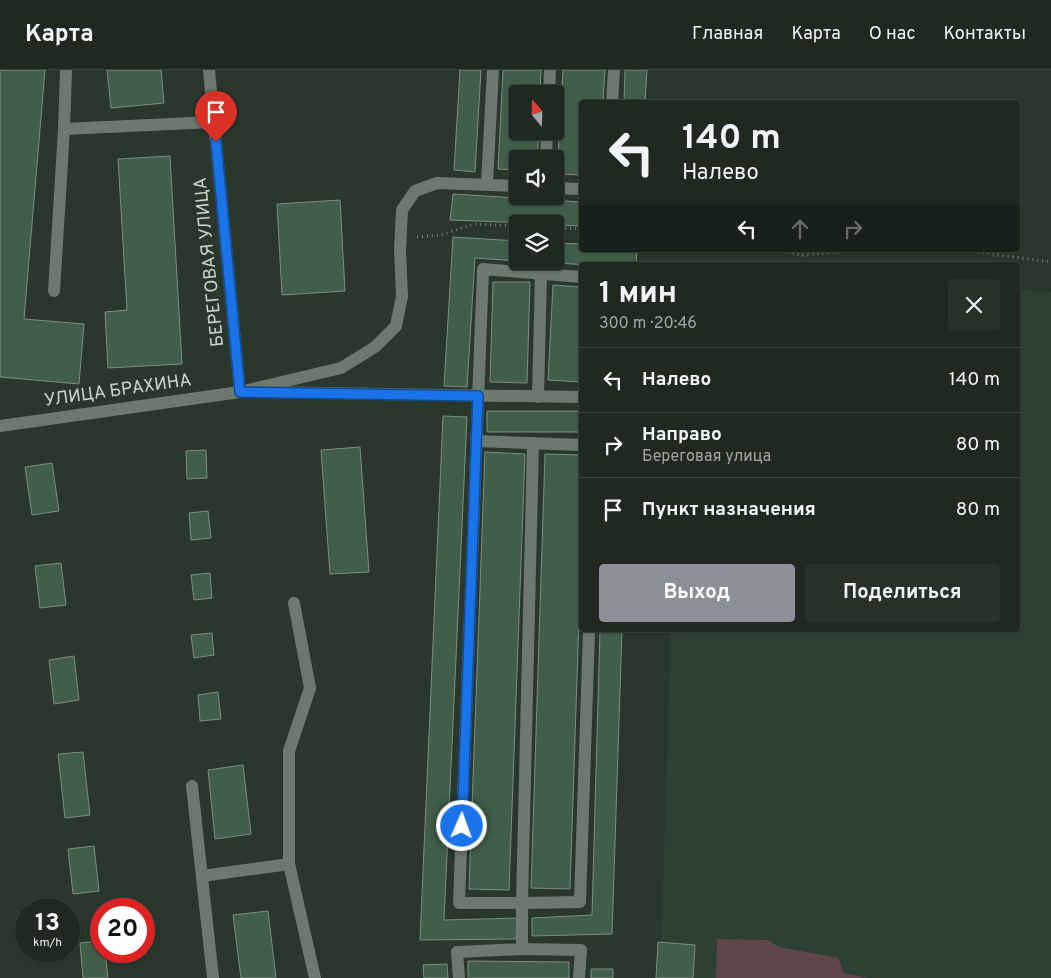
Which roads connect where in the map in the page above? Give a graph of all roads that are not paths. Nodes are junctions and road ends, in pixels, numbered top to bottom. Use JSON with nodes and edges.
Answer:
{"nodes":[{"id":1,"x":209,"y":70,"type":"edge"},
{"id":2,"x":493,"y":70,"type":"edge"},
{"id":3,"x":550,"y":70,"type":"edge"},
{"id":4,"x":614,"y":70,"type":"edge"},
{"id":5,"x":66,"y":72,"type":"dead end"},
{"id":6,"x":549,"y":85,"type":"edge"},
{"id":7,"x":612,"y":100,"type":"edge"},
{"id":8,"x":214,"y":122,"type":"junction"},
{"id":9,"x":64,"y":129,"type":"junction"},
{"id":10,"x":487,"y":184,"type":"junction"},
{"id":11,"x":509,"y":185,"type":"edge"},
{"id":12,"x":564,"y":188,"type":"edge"},
{"id":13,"x":579,"y":189,"type":"edge"},
{"id":14,"x":542,"y":274,"type":"junction"},
{"id":15,"x":579,"y":277,"type":"edge"},
{"id":16,"x":54,"y":291,"type":"dead end"},
{"id":17,"x":240,"y":392,"type":"junction"},
{"id":18,"x":478,"y":396,"type":"junction"},
{"id":19,"x":538,"y":397,"type":"junction"},
{"id":20,"x":579,"y":397,"type":"edge"},
{"id":21,"x":0,"y":426,"type":"edge"},
{"id":22,"x":476,"y":441,"type":"junction"},
{"id":23,"x":533,"y":443,"type":"junction"},
{"id":24,"x":579,"y":445,"type":"edge"},
{"id":25,"x":294,"y":603,"type":"dead end"},
{"id":26,"x":589,"y":632,"type":"edge"},
{"id":27,"x":192,"y":786,"type":"dead end"},
{"id":28,"x":290,"y":864,"type":"junction"},
{"id":29,"x":202,"y":876,"type":"junction"},
{"id":30,"x":522,"y":903,"type":"junction"},
{"id":31,"x":522,"y":948,"type":"junction"},
{"id":32,"x":213,"y":978,"type":"edge"},
{"id":33,"x":315,"y":978,"type":"edge"},
{"id":34,"x":459,"y":978,"type":"edge"},
{"id":35,"x":579,"y":978,"type":"edge"}],
"edges":[{"from":1,"to":8,"type":"street","name":"БЕРЕГОВАЯ УЛИЦА"},
{"from":2,"to":10,"type":"street"},
{"from":3,"to":6,"type":"street"},
{"from":4,"to":7,"type":"street"},
{"from":5,"to":9,"type":"street"},
{"from":8,"to":9,"type":"street"},
{"from":8,"to":17,"type":"street","name":"БЕРЕГОВАЯ УЛИЦА"},
{"from":9,"to":16,"type":"street"},
{"from":10,"to":11,"type":"street"},
{"from":10,"to":17,"type":"street"},
{"from":12,"to":13,"type":"street"},
{"from":14,"to":15,"type":"street"},
{"from":14,"to":18,"type":"street"},
{"from":14,"to":19,"type":"street"},
{"from":17,"to":18,"type":"street"},
{"from":17,"to":21,"type":"street","name":"УЛИЦА БРАХИНА"},
{"from":18,"to":19,"type":"street"},
{"from":18,"to":22,"type":"street"},
{"from":19,"to":20,"type":"street"},
{"from":22,"to":23,"type":"street"},
{"from":22,"to":30,"type":"street"},
{"from":23,"to":24,"type":"street"},
{"from":23,"to":30,"type":"street"},
{"from":25,"to":28,"type":"street"},
{"from":26,"to":30,"type":"street"},
{"from":27,"to":29,"type":"street"},
{"from":28,"to":29,"type":"street"},
{"from":28,"to":33,"type":"street"},
{"from":29,"to":32,"type":"street"},
{"from":30,"to":31,"type":"street"},
{"from":31,"to":34,"type":"street"},
{"from":31,"to":35,"type":"street"}]}
